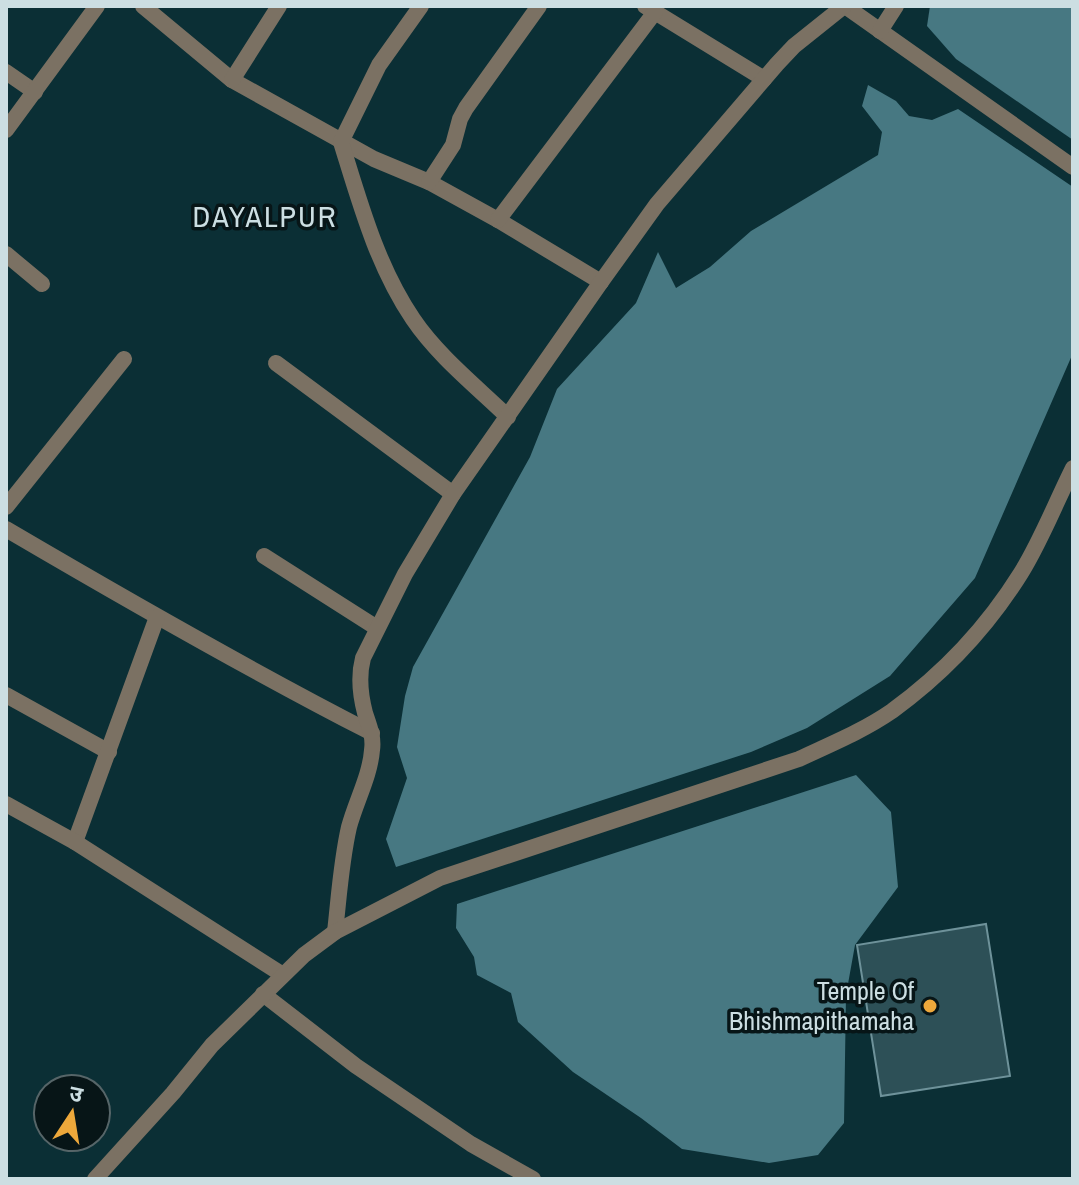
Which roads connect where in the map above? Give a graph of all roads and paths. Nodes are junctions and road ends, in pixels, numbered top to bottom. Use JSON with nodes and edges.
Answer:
{"nodes":[{"id":1,"x":97,"y":6,"type":"edge"},
{"id":2,"x":143,"y":6,"type":"edge"},
{"id":3,"x":279,"y":6,"type":"edge"},
{"id":4,"x":421,"y":6,"type":"edge"},
{"id":5,"x":539,"y":6,"type":"edge"},
{"id":6,"x":845,"y":6,"type":"edge"},
{"id":7,"x":896,"y":6,"type":"edge"},
{"id":8,"x":650,"y":9,"type":"edge"},
{"id":9,"x":880,"y":31,"type":"junction"},
{"id":10,"x":6,"y":72,"type":"edge"},
{"id":11,"x":764,"y":79,"type":"junction"},
{"id":12,"x":232,"y":80,"type":"junction"},
{"id":13,"x":35,"y":92,"type":"junction"},
{"id":14,"x":6,"y":130,"type":"edge"},
{"id":15,"x":341,"y":142,"type":"junction"},
{"id":16,"x":1073,"y":167,"type":"edge"},
{"id":17,"x":429,"y":182,"type":"junction"},
{"id":18,"x":498,"y":220,"type":"junction"},
{"id":19,"x":6,"y":254,"type":"edge"},
{"id":20,"x":601,"y":282,"type":"junction"},
{"id":21,"x":42,"y":284,"type":"dead end"},
{"id":22,"x":124,"y":359,"type":"dead end"},
{"id":23,"x":276,"y":363,"type":"dead end"},
{"id":24,"x":508,"y":417,"type":"junction"},
{"id":25,"x":1073,"y":468,"type":"edge"},
{"id":26,"x":453,"y":494,"type":"junction"},
{"id":27,"x":6,"y":507,"type":"edge"},
{"id":28,"x":6,"y":529,"type":"edge"},
{"id":29,"x":264,"y":556,"type":"dead end"},
{"id":30,"x":157,"y":617,"type":"junction"},
{"id":31,"x":377,"y":628,"type":"junction"},
{"id":32,"x":6,"y":695,"type":"edge"},
{"id":33,"x":372,"y":733,"type":"junction"},
{"id":34,"x":109,"y":752,"type":"junction"},
{"id":35,"x":6,"y":804,"type":"edge"},
{"id":36,"x":75,"y":842,"type":"junction"},
{"id":37,"x":335,"y":932,"type":"junction"},
{"id":38,"x":283,"y":975,"type":"junction"},
{"id":39,"x":263,"y":994,"type":"junction"},
{"id":40,"x":95,"y":1179,"type":"edge"},
{"id":41,"x":533,"y":1179,"type":"edge"}],
"edges":[{"from":1,"to":13,"type":"street"},
{"from":2,"to":12,"type":"street"},
{"from":3,"to":12,"type":"street"},
{"from":4,"to":15,"type":"street"},
{"from":5,"to":17,"type":"street"},
{"from":6,"to":9,"type":"street"},
{"from":6,"to":11,"type":"street"},
{"from":7,"to":9,"type":"street"},
{"from":8,"to":11,"type":"street"},
{"from":8,"to":18,"type":"street"},
{"from":9,"to":16,"type":"street"},
{"from":10,"to":13,"type":"street"},
{"from":11,"to":20,"type":"street"},
{"from":12,"to":15,"type":"street"},
{"from":13,"to":14,"type":"street"},
{"from":15,"to":17,"type":"street"},
{"from":15,"to":24,"type":"street"},
{"from":17,"to":18,"type":"street"},
{"from":18,"to":20,"type":"street"},
{"from":19,"to":21,"type":"street"},
{"from":20,"to":24,"type":"street"},
{"from":22,"to":27,"type":"street"},
{"from":23,"to":26,"type":"street"},
{"from":24,"to":26,"type":"street"},
{"from":25,"to":37,"type":"street"},
{"from":26,"to":31,"type":"street"},
{"from":28,"to":30,"type":"street"},
{"from":29,"to":31,"type":"street"},
{"from":30,"to":33,"type":"street"},
{"from":30,"to":34,"type":"street"},
{"from":31,"to":33,"type":"street"},
{"from":32,"to":34,"type":"street"},
{"from":33,"to":37,"type":"street"},
{"from":34,"to":36,"type":"street"},
{"from":35,"to":36,"type":"street"},
{"from":36,"to":38,"type":"street"},
{"from":37,"to":38,"type":"street"},
{"from":38,"to":39,"type":"street"},
{"from":39,"to":40,"type":"street"},
{"from":39,"to":41,"type":"street"}]}
